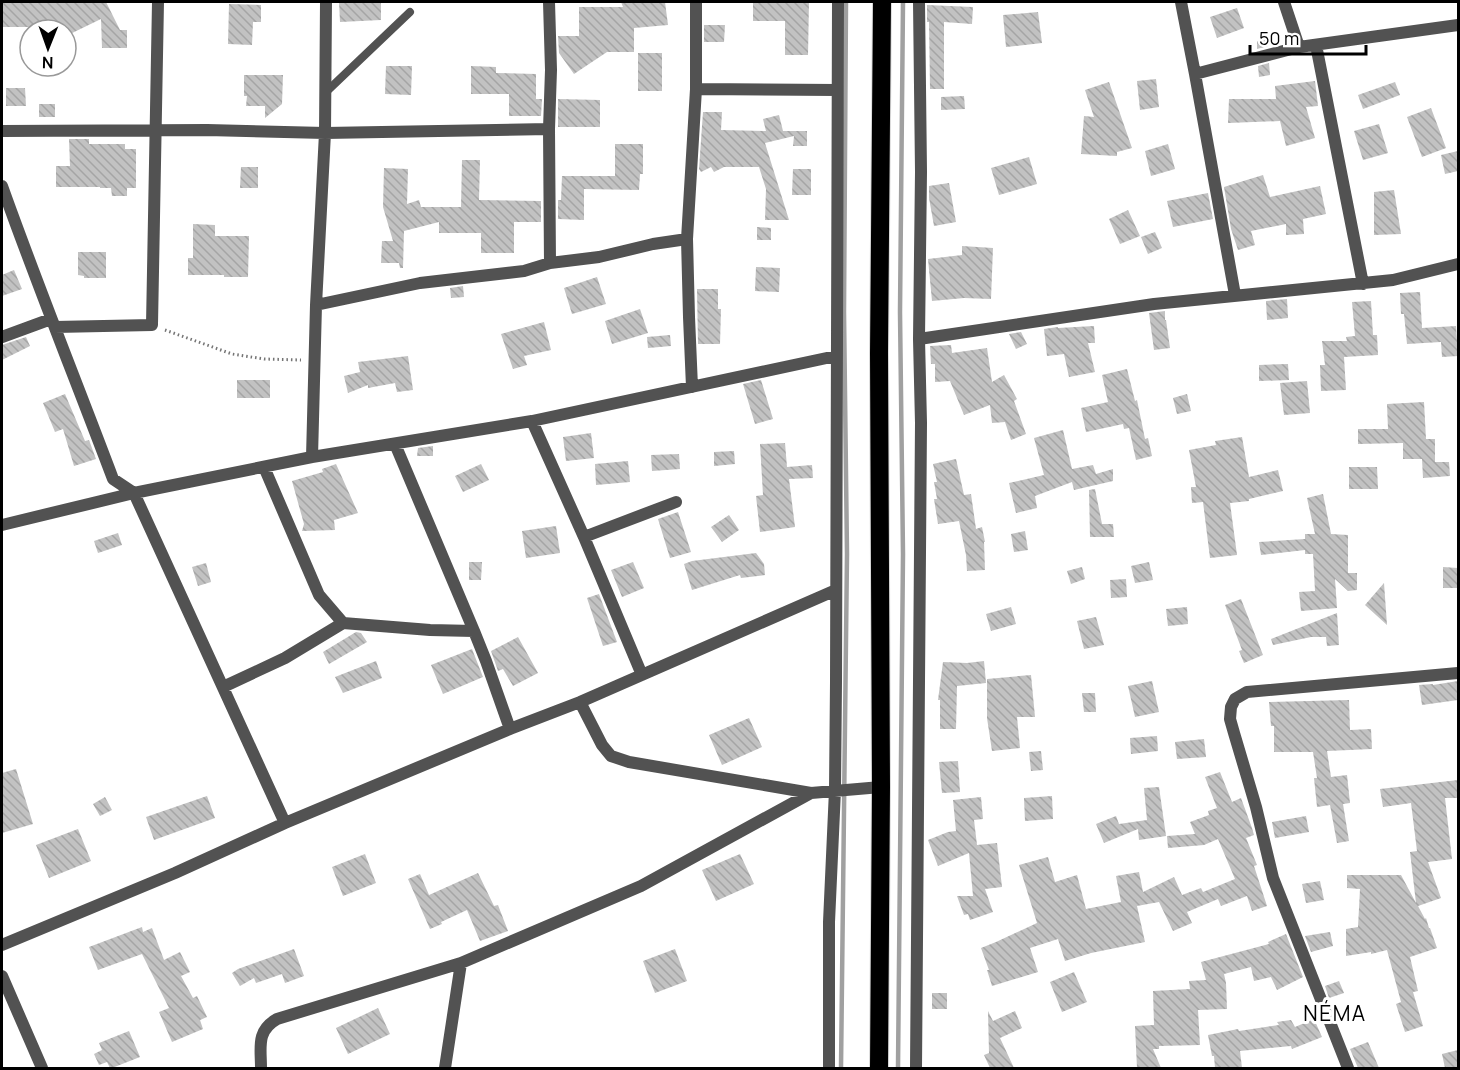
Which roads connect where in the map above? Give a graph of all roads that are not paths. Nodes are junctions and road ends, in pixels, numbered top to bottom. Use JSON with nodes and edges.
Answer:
{"nodes":[{"id":1,"x":158,"y":2,"type":"edge"},
{"id":2,"x":326,"y":2,"type":"edge"},
{"id":3,"x":549,"y":2,"type":"edge"},
{"id":4,"x":696,"y":2,"type":"edge"},
{"id":5,"x":838,"y":2,"type":"edge"},
{"id":6,"x":882,"y":2,"type":"edge"},
{"id":7,"x":919,"y":2,"type":"edge"},
{"id":8,"x":1181,"y":2,"type":"edge"},
{"id":9,"x":1284,"y":2,"type":"edge"},
{"id":10,"x":410,"y":12,"type":"dead end"},
{"id":11,"x":1458,"y":25,"type":"edge"},
{"id":12,"x":1316,"y":45,"type":"junction"},
{"id":13,"x":1299,"y":47,"type":"junction"},
{"id":14,"x":1195,"y":74,"type":"junction"},
{"id":15,"x":696,"y":89,"type":"junction"},
{"id":16,"x":837,"y":90,"type":"junction"},
{"id":17,"x":325,"y":93,"type":"junction"},
{"id":18,"x":549,"y":129,"type":"junction"},
{"id":19,"x":2,"y":131,"type":"edge"},
{"id":20,"x":156,"y":131,"type":"junction"},
{"id":21,"x":326,"y":133,"type":"junction"},
{"id":22,"x":2,"y":186,"type":"edge"},
{"id":23,"x":687,"y":239,"type":"junction"},
{"id":24,"x":550,"y":263,"type":"junction"},
{"id":25,"x":1458,"y":264,"type":"edge"},
{"id":26,"x":1363,"y":284,"type":"junction"},
{"id":27,"x":1235,"y":295,"type":"junction"},
{"id":28,"x":316,"y":305,"type":"junction"},
{"id":29,"x":53,"y":323,"type":"junction"},
{"id":30,"x":2,"y":337,"type":"edge"},
{"id":31,"x":920,"y":339,"type":"junction"},
{"id":32,"x":836,"y":356,"type":"junction"},
{"id":33,"x":692,"y":387,"type":"junction"},
{"id":34,"x":532,"y":421,"type":"junction"},
{"id":35,"x":395,"y":444,"type":"junction"},
{"id":36,"x":312,"y":457,"type":"junction"},
{"id":37,"x":264,"y":467,"type":"junction"},
{"id":38,"x":134,"y":493,"type":"junction"},
{"id":39,"x":676,"y":502,"type":"dead end"},
{"id":40,"x":2,"y":525,"type":"edge"},
{"id":41,"x":584,"y":537,"type":"junction"},
{"id":42,"x":836,"y":590,"type":"junction"},
{"id":43,"x":343,"y":623,"type":"junction"},
{"id":44,"x":474,"y":631,"type":"junction"},
{"id":45,"x":1458,"y":673,"type":"edge"},
{"id":46,"x":642,"y":675,"type":"junction"},
{"id":47,"x":223,"y":687,"type":"junction"},
{"id":48,"x":580,"y":702,"type":"junction"},
{"id":49,"x":510,"y":729,"type":"junction"},
{"id":50,"x":880,"y":787,"type":"junction"},
{"id":51,"x":842,"y":790,"type":"junction"},
{"id":52,"x":811,"y":793,"type":"junction"},
{"id":53,"x":285,"y":823,"type":"junction"},
{"id":54,"x":2,"y":945,"type":"edge"},
{"id":55,"x":461,"y":963,"type":"junction"},
{"id":56,"x":2,"y":976,"type":"edge"},
{"id":57,"x":42,"y":1068,"type":"edge"},
{"id":58,"x":261,"y":1068,"type":"edge"},
{"id":59,"x":445,"y":1068,"type":"edge"},
{"id":60,"x":829,"y":1068,"type":"edge"},
{"id":61,"x":879,"y":1068,"type":"edge"},
{"id":62,"x":916,"y":1068,"type":"edge"},
{"id":63,"x":1348,"y":1068,"type":"edge"}],
"edges":[{"from":1,"to":20,"type":"street"},
{"from":2,"to":17,"type":"street"},
{"from":3,"to":18,"type":"street"},
{"from":4,"to":15,"type":"street"},
{"from":5,"to":16,"type":"street"},
{"from":6,"to":50,"type":"highway"},
{"from":7,"to":31,"type":"street"},
{"from":8,"to":14,"type":"street"},
{"from":9,"to":13,"type":"street"},
{"from":10,"to":17,"type":"lane"},
{"from":11,"to":12,"type":"street"},
{"from":12,"to":13,"type":"street"},
{"from":12,"to":26,"type":"street"},
{"from":13,"to":14,"type":"street"},
{"from":14,"to":27,"type":"street"},
{"from":15,"to":16,"type":"street"},
{"from":15,"to":23,"type":"street"},
{"from":16,"to":32,"type":"street"},
{"from":17,"to":21,"type":"street"},
{"from":18,"to":21,"type":"street"},
{"from":18,"to":24,"type":"street"},
{"from":19,"to":20,"type":"street"},
{"from":20,"to":21,"type":"street"},
{"from":20,"to":29,"type":"street"},
{"from":21,"to":28,"type":"street"},
{"from":22,"to":29,"type":"street"},
{"from":23,"to":24,"type":"street"},
{"from":23,"to":33,"type":"street"},
{"from":24,"to":28,"type":"street"},
{"from":25,"to":26,"type":"street"},
{"from":26,"to":27,"type":"street"},
{"from":27,"to":31,"type":"street"},
{"from":28,"to":36,"type":"street"},
{"from":29,"to":30,"type":"street"},
{"from":29,"to":38,"type":"street"},
{"from":31,"to":62,"type":"street"},
{"from":32,"to":33,"type":"street"},
{"from":32,"to":42,"type":"street"},
{"from":33,"to":34,"type":"street"},
{"from":34,"to":35,"type":"street"},
{"from":34,"to":41,"type":"street"},
{"from":35,"to":36,"type":"street"},
{"from":35,"to":44,"type":"street"},
{"from":36,"to":37,"type":"street"},
{"from":37,"to":38,"type":"street"},
{"from":37,"to":43,"type":"street"},
{"from":38,"to":40,"type":"street"},
{"from":38,"to":47,"type":"street"},
{"from":39,"to":41,"type":"street"},
{"from":41,"to":46,"type":"street"},
{"from":42,"to":46,"type":"street"},
{"from":42,"to":51,"type":"street"},
{"from":43,"to":44,"type":"street"},
{"from":43,"to":47,"type":"street"},
{"from":44,"to":49,"type":"street"},
{"from":45,"to":63,"type":"street"},
{"from":46,"to":48,"type":"street"},
{"from":47,"to":53,"type":"street"},
{"from":48,"to":49,"type":"street"},
{"from":48,"to":52,"type":"street"},
{"from":49,"to":53,"type":"street"},
{"from":50,"to":51,"type":"street"},
{"from":50,"to":61,"type":"highway"},
{"from":51,"to":52,"type":"street"},
{"from":51,"to":60,"type":"street"},
{"from":52,"to":55,"type":"street"},
{"from":53,"to":54,"type":"street"},
{"from":55,"to":58,"type":"street"},
{"from":55,"to":59,"type":"street"},
{"from":56,"to":57,"type":"street"}]}
